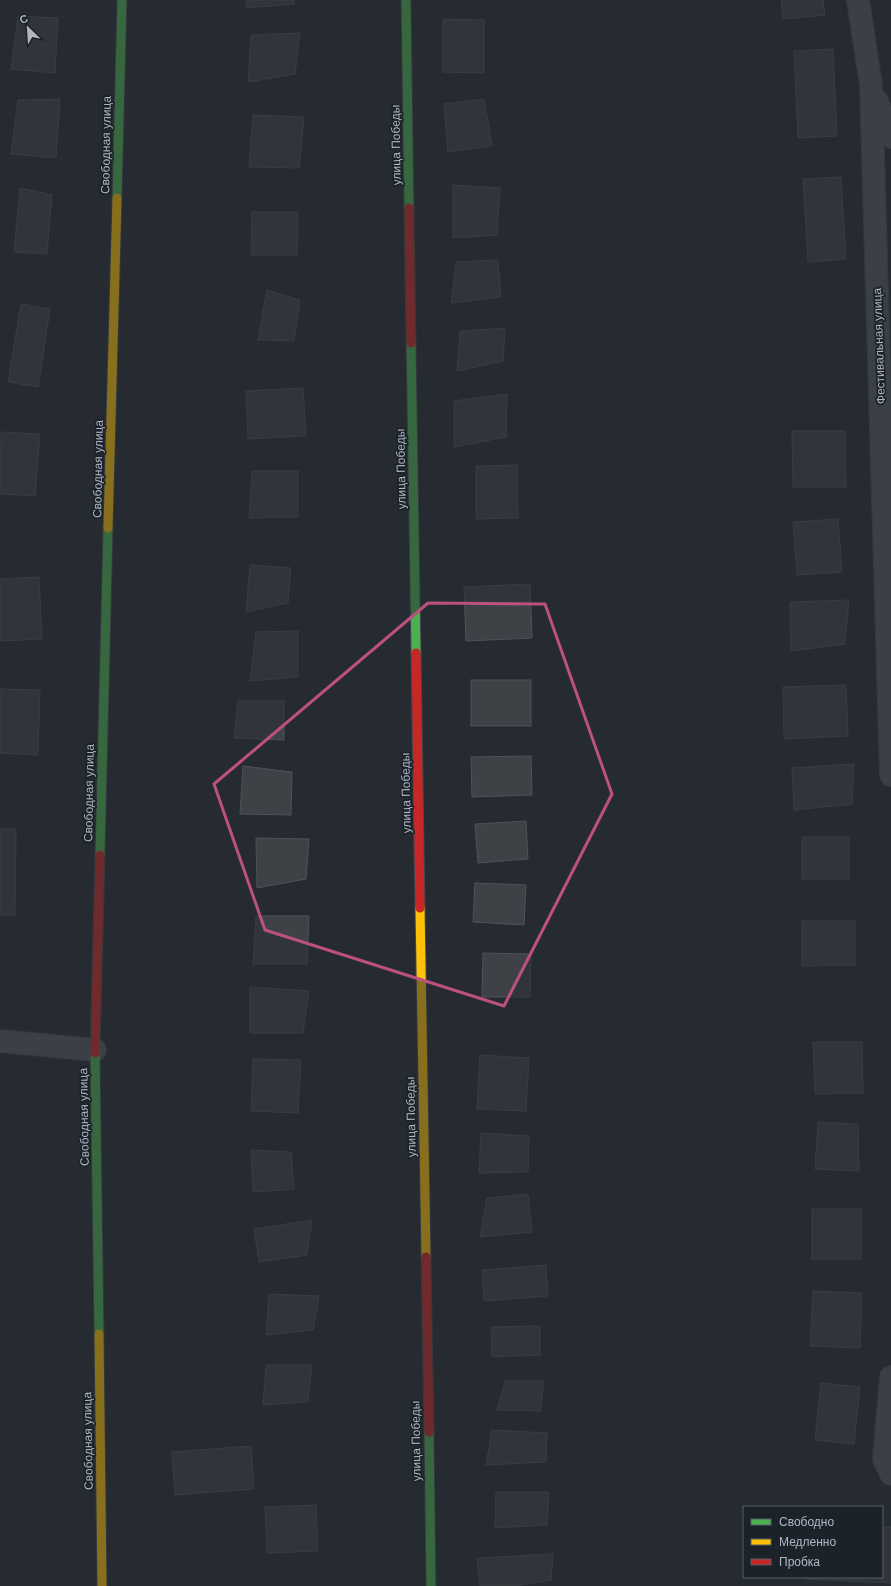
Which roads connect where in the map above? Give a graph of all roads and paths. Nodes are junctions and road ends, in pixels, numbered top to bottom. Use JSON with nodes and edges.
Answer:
{"nodes":[{"id":1,"x":122,"y":0,"type":"edge"},
{"id":2,"x":406,"y":0,"type":"edge"},
{"id":3,"x":858,"y":0,"type":"edge"},
{"id":4,"x":871,"y":85,"type":"junction"},
{"id":5,"x":891,"y":137,"type":"edge"},
{"id":6,"x":891,"y":775,"type":"edge"},
{"id":7,"x":0,"y":1041,"type":"edge"},
{"id":8,"x":95,"y":1050,"type":"junction"},
{"id":9,"x":891,"y":1377,"type":"edge"},
{"id":10,"x":891,"y":1474,"type":"edge"},
{"id":11,"x":102,"y":1586,"type":"edge"},
{"id":12,"x":431,"y":1586,"type":"edge"}],
"edges":[{"from":1,"to":8,"type":"street","name":"Свободная улица"},
{"from":2,"to":12,"type":"street","name":"улица Победы"},
{"from":3,"to":4,"type":"street","name":"Фестивальная улица"},
{"from":4,"to":5,"type":"street","name":"Фестивальная улица"},
{"from":4,"to":6,"type":"street","name":"Фестивальная улица"},
{"from":7,"to":8,"type":"street"},
{"from":8,"to":11,"type":"street","name":"Свободная улица"},
{"from":9,"to":10,"type":"street"}]}
